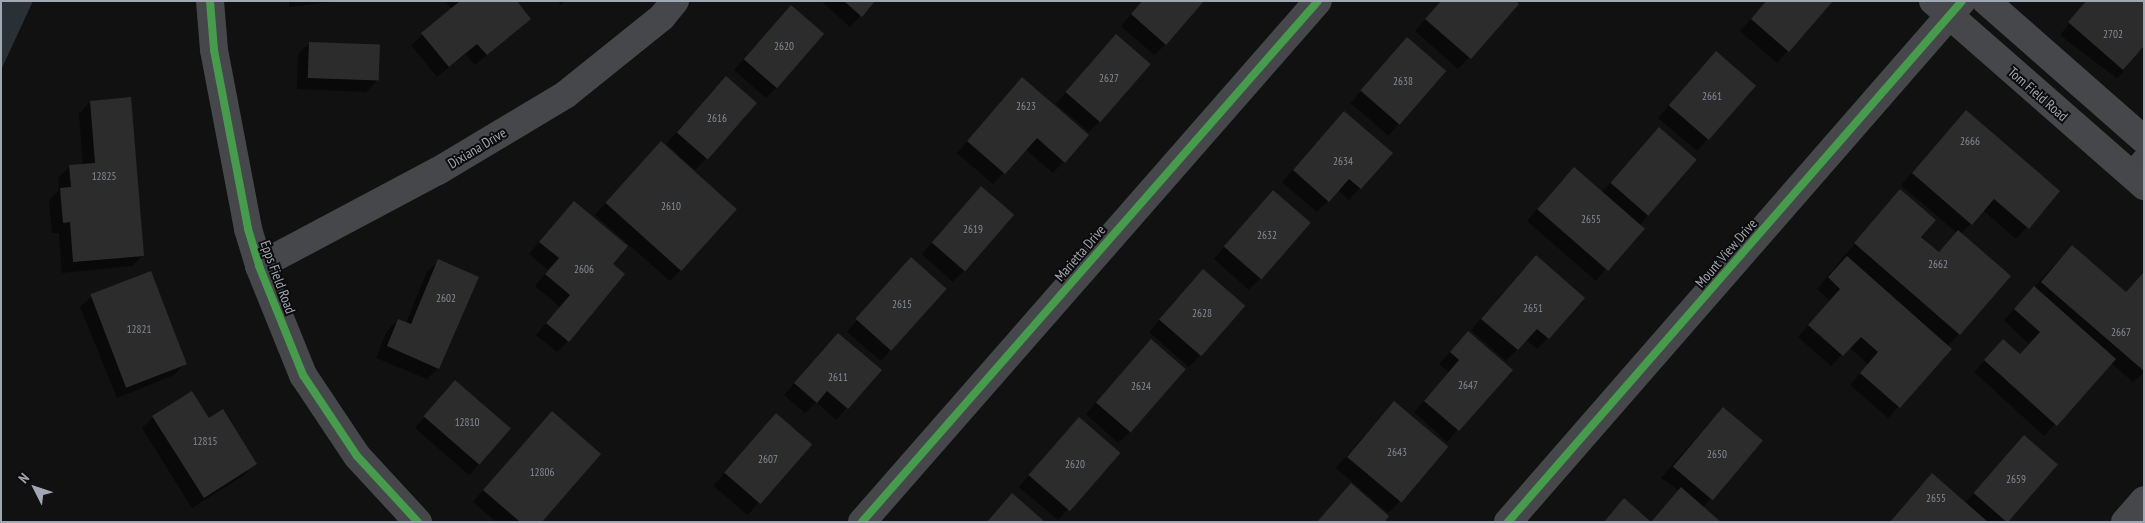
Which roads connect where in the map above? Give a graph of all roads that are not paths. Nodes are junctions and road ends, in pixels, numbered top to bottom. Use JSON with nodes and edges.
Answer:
{"nodes":[{"id":1,"x":210,"y":1,"type":"edge"},
{"id":2,"x":675,"y":1,"type":"edge"},
{"id":3,"x":1318,"y":1,"type":"edge"},
{"id":4,"x":1986,"y":1,"type":"edge"},
{"id":5,"x":1948,"y":6,"type":"edge"},
{"id":6,"x":2144,"y":140,"type":"edge"},
{"id":7,"x":2139,"y":172,"type":"edge"},
{"id":8,"x":259,"y":266,"type":"junction"},
{"id":9,"x":2144,"y":500,"type":"edge"},
{"id":10,"x":418,"y":522,"type":"edge"},
{"id":11,"x":862,"y":522,"type":"edge"},
{"id":12,"x":1508,"y":522,"type":"edge"},
{"id":13,"x":2125,"y":522,"type":"edge"}],
"edges":[{"from":1,"to":8,"type":"street","name":"Epps Field Road"},
{"from":2,"to":8,"type":"street","name":"Dixiana Drive"},
{"from":3,"to":11,"type":"street","name":"Marietta Drive"},
{"from":4,"to":6,"type":"street"},
{"from":5,"to":7,"type":"street","name":"Tom Field Road"},
{"from":5,"to":12,"type":"street","name":"Mount View Drive"},
{"from":8,"to":10,"type":"street","name":"Epps Field Road"},
{"from":9,"to":13,"type":"street"}]}
